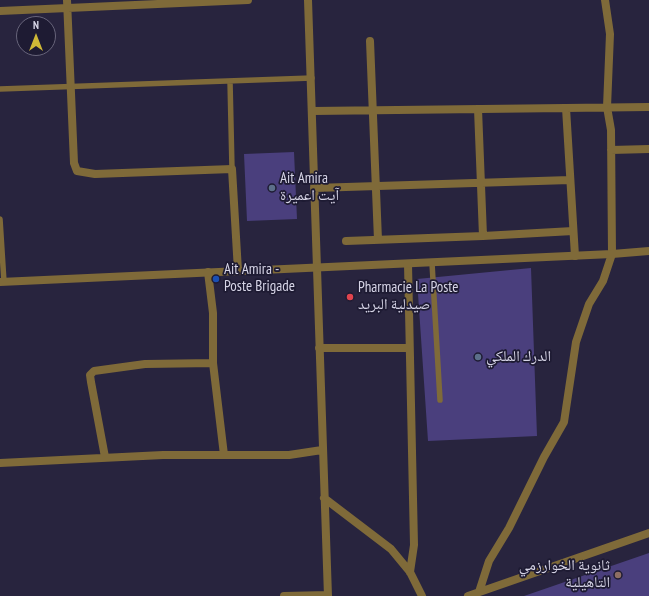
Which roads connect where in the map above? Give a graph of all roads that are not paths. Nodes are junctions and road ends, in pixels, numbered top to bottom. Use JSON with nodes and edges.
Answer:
{"nodes":[{"id":1,"x":248,"y":0,"type":"edge"},
{"id":2,"x":308,"y":0,"type":"edge"},
{"id":3,"x":605,"y":0,"type":"edge"},
{"id":4,"x":221,"y":1,"type":"edge"},
{"id":5,"x":67,"y":4,"type":"edge"},
{"id":6,"x":0,"y":11,"type":"edge"},
{"id":7,"x":370,"y":41,"type":"dead end"},
{"id":8,"x":312,"y":78,"type":"junction"},
{"id":9,"x":230,"y":81,"type":"junction"},
{"id":10,"x":71,"y":87,"type":"junction"},
{"id":11,"x":0,"y":89,"type":"edge"},
{"id":12,"x":607,"y":107,"type":"junction"},
{"id":13,"x":649,"y":107,"type":"edge"},
{"id":14,"x":566,"y":108,"type":"junction"},
{"id":15,"x":478,"y":109,"type":"junction"},
{"id":16,"x":373,"y":110,"type":"junction"},
{"id":17,"x":312,"y":111,"type":"junction"},
{"id":18,"x":649,"y":149,"type":"edge"},
{"id":19,"x":611,"y":150,"type":"junction"},
{"id":20,"x":232,"y":169,"type":"junction"},
{"id":21,"x":570,"y":180,"type":"junction"},
{"id":22,"x":480,"y":183,"type":"junction"},
{"id":23,"x":375,"y":186,"type":"junction"},
{"id":24,"x":314,"y":188,"type":"junction"},
{"id":25,"x":0,"y":219,"type":"edge"},
{"id":26,"x":573,"y":231,"type":"junction"},
{"id":27,"x":483,"y":236,"type":"junction"},
{"id":28,"x":378,"y":240,"type":"junction"},
{"id":29,"x":346,"y":241,"type":"dead end"},
{"id":30,"x":649,"y":251,"type":"edge"},
{"id":31,"x":612,"y":254,"type":"junction"},
{"id":32,"x":574,"y":256,"type":"junction"},
{"id":33,"x":432,"y":263,"type":"junction"},
{"id":34,"x":408,"y":264,"type":"junction"},
{"id":35,"x":316,"y":268,"type":"junction"},
{"id":36,"x":238,"y":271,"type":"junction"},
{"id":37,"x":208,"y":272,"type":"junction"},
{"id":38,"x":2,"y":282,"type":"edge"},
{"id":39,"x":319,"y":348,"type":"junction"},
{"id":40,"x":410,"y":348,"type":"junction"},
{"id":41,"x":213,"y":363,"type":"junction"},
{"id":42,"x":440,"y":400,"type":"dead end"},
{"id":43,"x":322,"y":450,"type":"junction"},
{"id":44,"x":224,"y":455,"type":"junction"},
{"id":45,"x":105,"y":458,"type":"junction"},
{"id":46,"x":0,"y":462,"type":"edge"},
{"id":47,"x":324,"y":498,"type":"junction"},
{"id":48,"x":649,"y":533,"type":"edge"},
{"id":49,"x":410,"y":572,"type":"junction"},
{"id":50,"x":479,"y":592,"type":"junction"},
{"id":51,"x":284,"y":596,"type":"edge"},
{"id":52,"x":328,"y":596,"type":"edge"},
{"id":53,"x":422,"y":596,"type":"edge"},
{"id":54,"x":468,"y":596,"type":"edge"}],
"edges":[{"from":1,"to":4,"type":"street"},
{"from":2,"to":8,"type":"street"},
{"from":3,"to":12,"type":"street"},
{"from":4,"to":5,"type":"street"},
{"from":5,"to":6,"type":"street"},
{"from":5,"to":10,"type":"street"},
{"from":7,"to":16,"type":"street"},
{"from":8,"to":9,"type":"lane"},
{"from":8,"to":17,"type":"street"},
{"from":9,"to":10,"type":"lane"},
{"from":9,"to":20,"type":"lane"},
{"from":10,"to":11,"type":"lane"},
{"from":10,"to":20,"type":"street"},
{"from":12,"to":13,"type":"street"},
{"from":12,"to":14,"type":"street"},
{"from":12,"to":19,"type":"street"},
{"from":14,"to":15,"type":"street"},
{"from":14,"to":21,"type":"street"},
{"from":15,"to":16,"type":"street"},
{"from":15,"to":22,"type":"street"},
{"from":16,"to":17,"type":"street"},
{"from":16,"to":23,"type":"street"},
{"from":17,"to":24,"type":"street"},
{"from":18,"to":19,"type":"street"},
{"from":19,"to":31,"type":"street"},
{"from":20,"to":36,"type":"street"},
{"from":21,"to":22,"type":"street"},
{"from":21,"to":26,"type":"street"},
{"from":22,"to":23,"type":"street"},
{"from":22,"to":27,"type":"street"},
{"from":23,"to":24,"type":"street"},
{"from":23,"to":28,"type":"street"},
{"from":24,"to":35,"type":"street"},
{"from":25,"to":38,"type":"lane"},
{"from":26,"to":27,"type":"street"},
{"from":26,"to":32,"type":"street"},
{"from":27,"to":28,"type":"street"},
{"from":28,"to":29,"type":"street"},
{"from":30,"to":31,"type":"street"},
{"from":31,"to":32,"type":"street"},
{"from":31,"to":50,"type":"street"},
{"from":32,"to":33,"type":"street"},
{"from":33,"to":34,"type":"street"},
{"from":33,"to":42,"type":"lane"},
{"from":34,"to":35,"type":"street"},
{"from":34,"to":40,"type":"street"},
{"from":35,"to":36,"type":"street"},
{"from":35,"to":39,"type":"street"},
{"from":36,"to":37,"type":"street"},
{"from":37,"to":38,"type":"street"},
{"from":37,"to":41,"type":"street"},
{"from":39,"to":40,"type":"street"},
{"from":39,"to":43,"type":"street"},
{"from":40,"to":49,"type":"street"},
{"from":41,"to":44,"type":"street"},
{"from":41,"to":45,"type":"street"},
{"from":43,"to":44,"type":"street"},
{"from":43,"to":47,"type":"street"},
{"from":44,"to":45,"type":"street"},
{"from":45,"to":46,"type":"street"},
{"from":47,"to":49,"type":"street"},
{"from":47,"to":52,"type":"street"},
{"from":48,"to":50,"type":"street"},
{"from":49,"to":53,"type":"street"},
{"from":50,"to":54,"type":"street"},
{"from":51,"to":52,"type":"street"}]}
